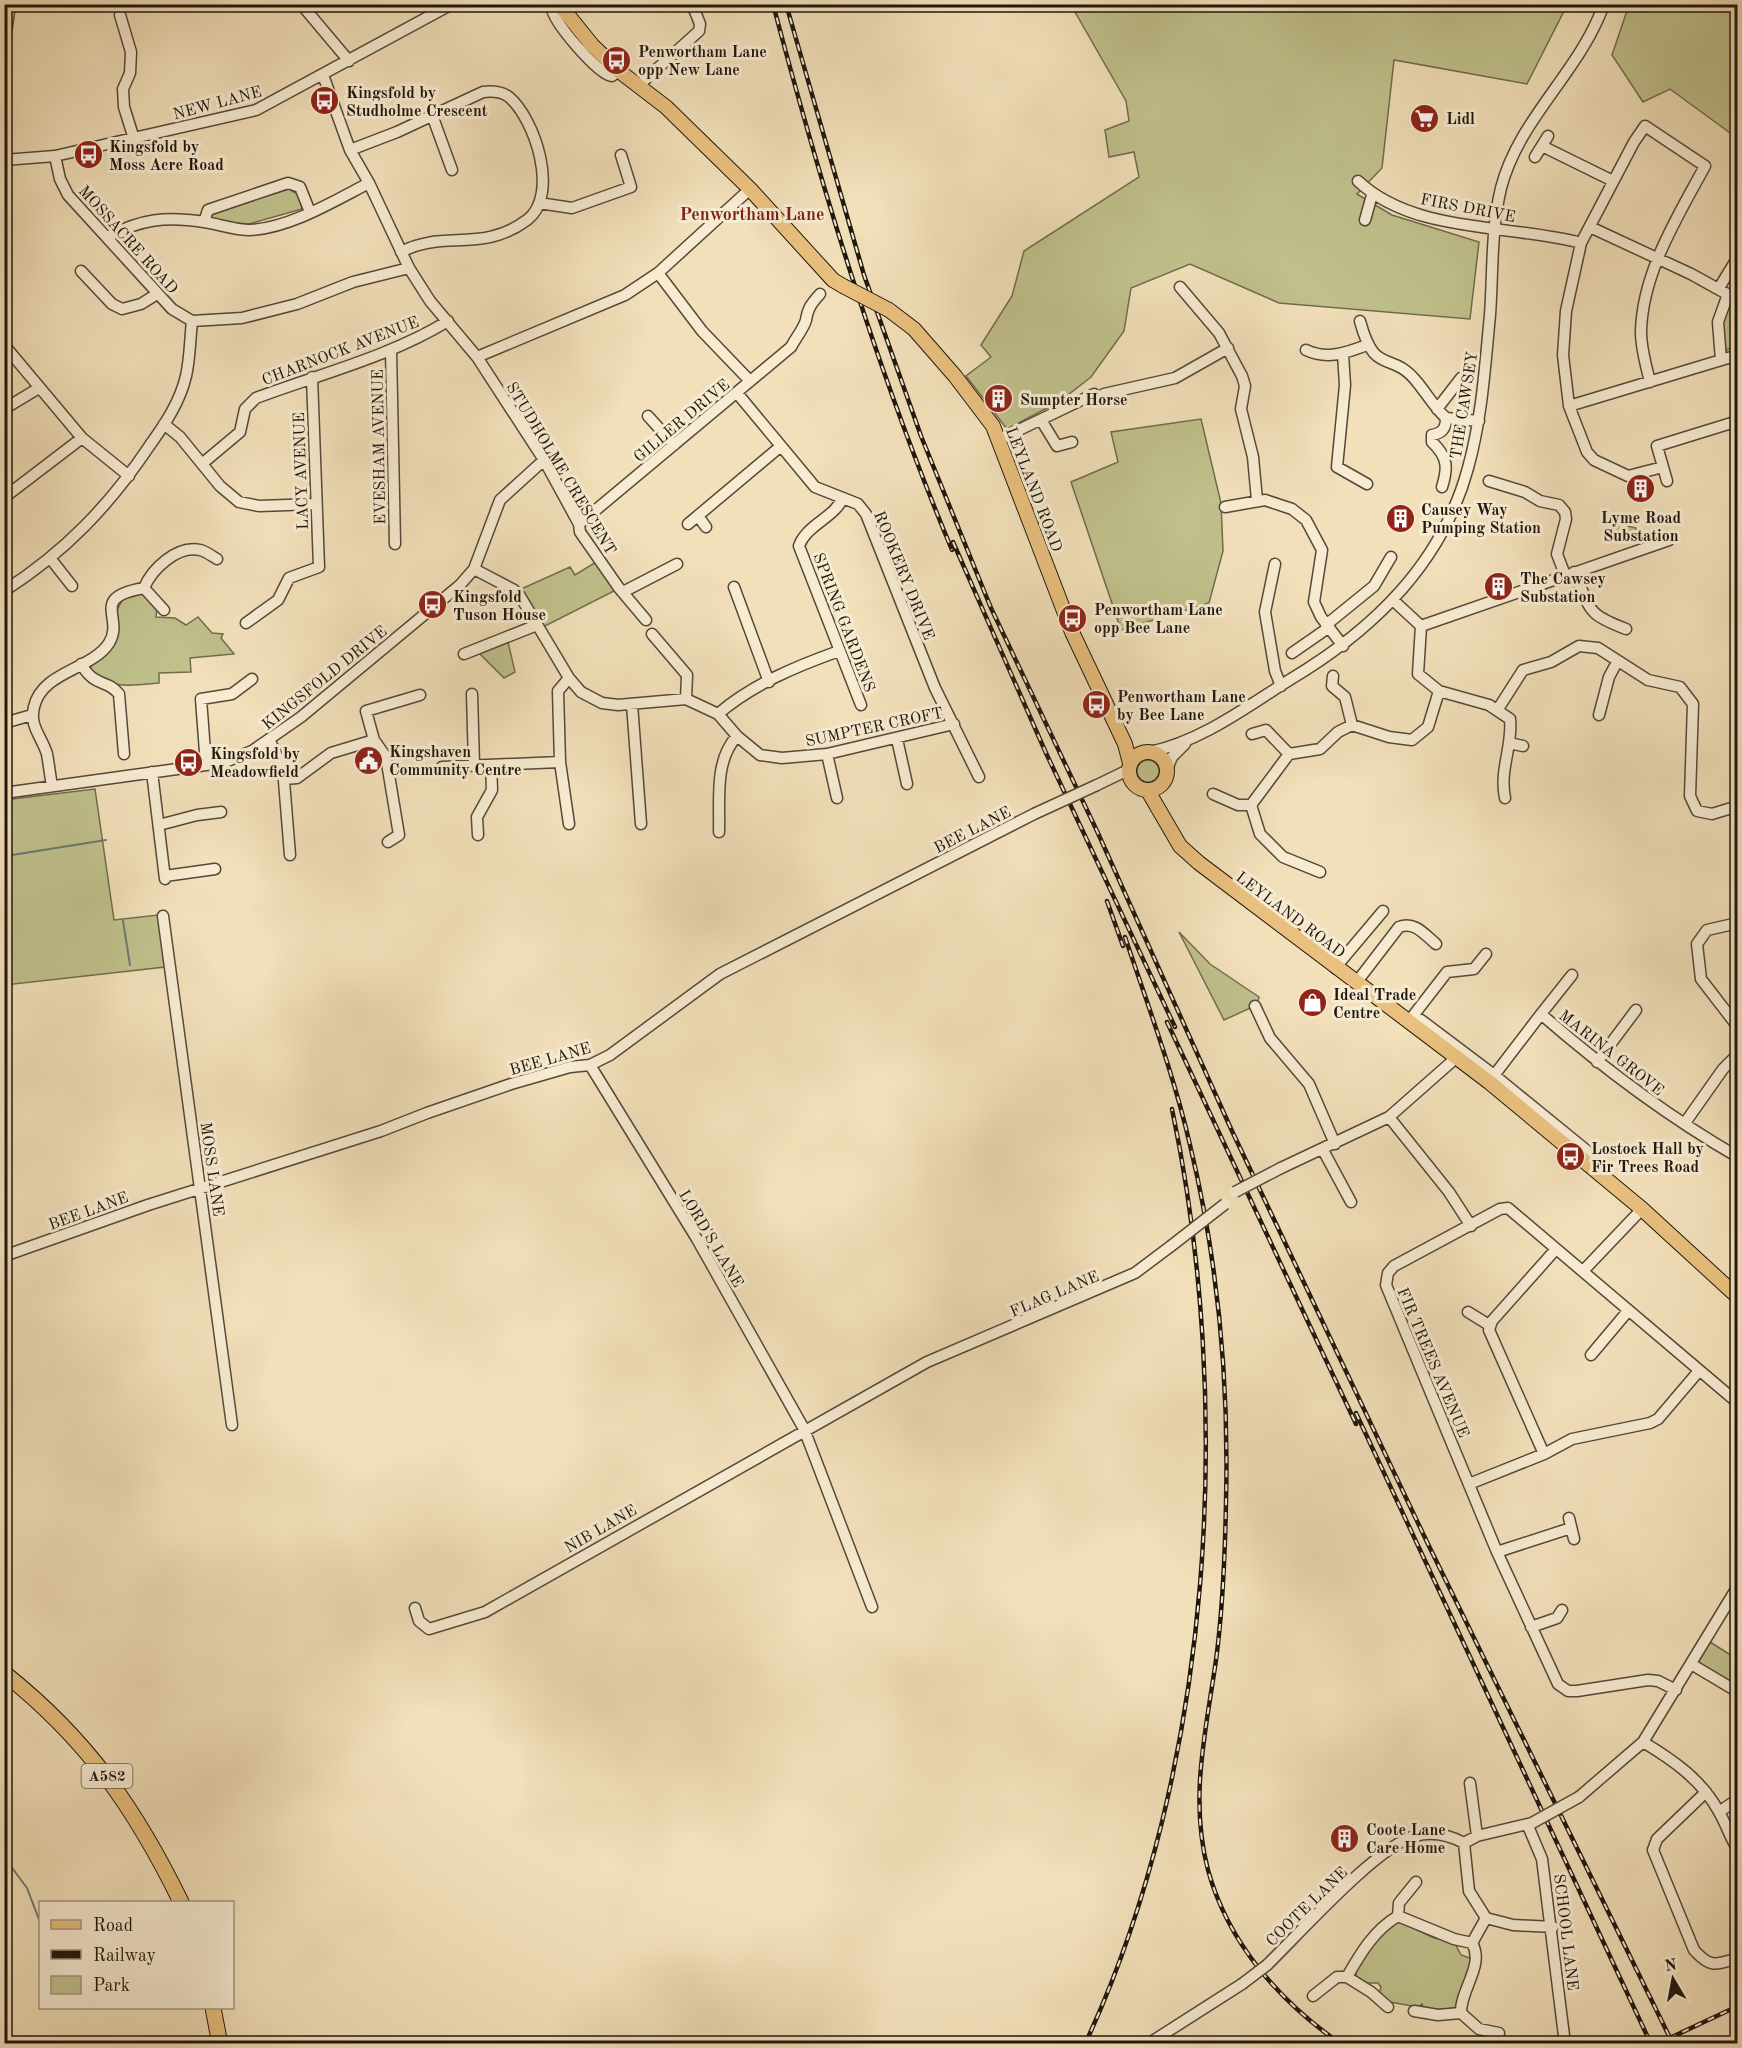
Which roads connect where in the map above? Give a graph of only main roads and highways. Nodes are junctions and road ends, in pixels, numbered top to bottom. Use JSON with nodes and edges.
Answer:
{"nodes":[{"id":1,"x":558,"y":4,"type":"edge"},
{"id":2,"x":1137,"y":759,"type":"junction"},
{"id":3,"x":1164,"y":783,"type":"junction"},
{"id":4,"x":1148,"y":790,"type":"junction"},
{"id":5,"x":1162,"y":813,"type":"junction"},
{"id":6,"x":1737,"y":1297,"type":"edge"},
{"id":7,"x":4,"y":1673,"type":"edge"},
{"id":8,"x":181,"y":1901,"type":"edge"},
{"id":9,"x":213,"y":2009,"type":"edge"},
{"id":10,"x":220,"y":2043,"type":"edge"}],
"edges":[{"from":1,"to":2,"type":"main road","name":"LEYLAND ROAD","bridge":true},
{"from":2,"to":3,"type":"main road"},
{"from":2,"to":4,"type":"main road"},
{"from":3,"to":4,"type":"main road"},
{"from":3,"to":5,"type":"main road"},
{"from":4,"to":5,"type":"main road","name":"LEYLAND ROAD"},
{"from":5,"to":6,"type":"main road","name":"LEYLAND ROAD"},
{"from":7,"to":8,"type":"highway","number":"A582"},
{"from":9,"to":10,"type":"highway"}]}
